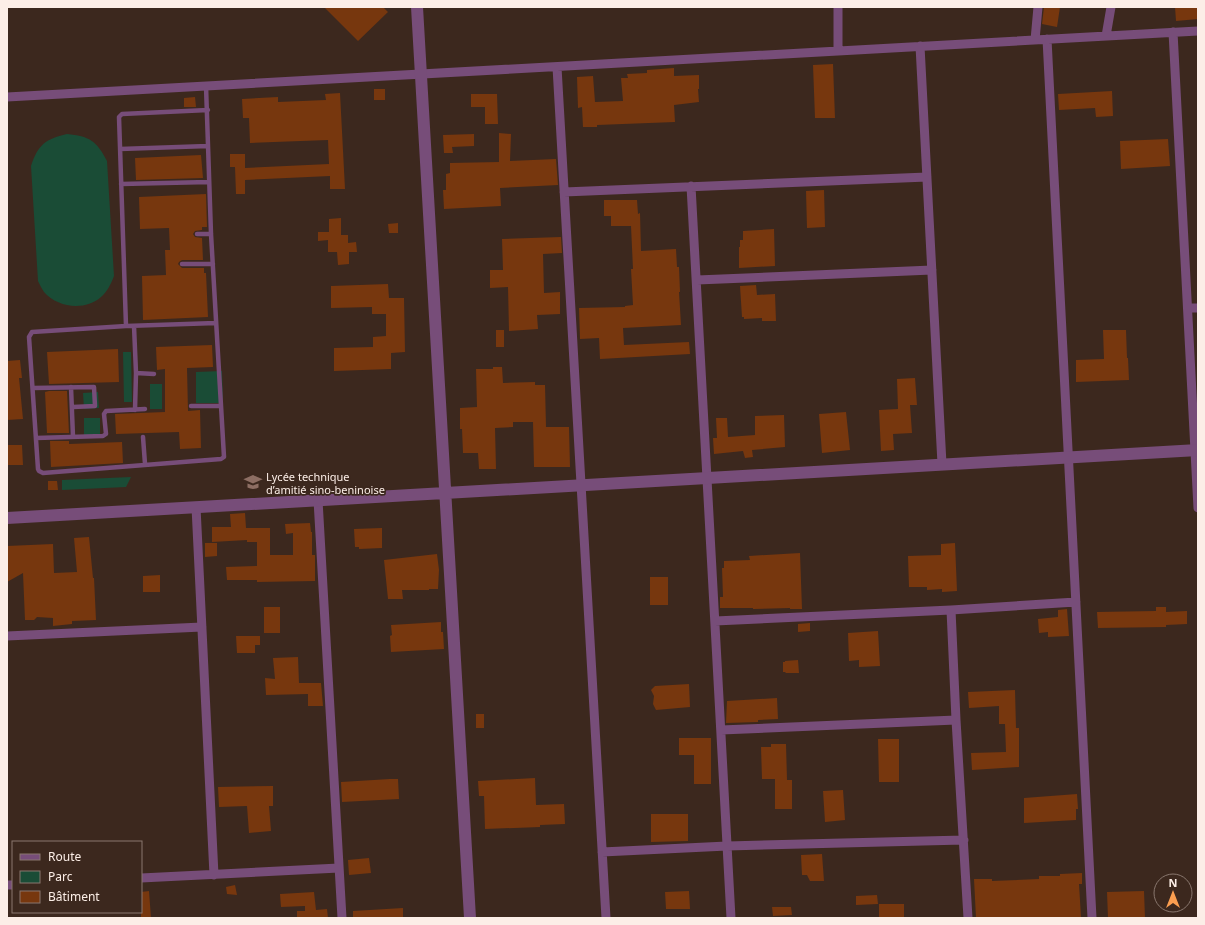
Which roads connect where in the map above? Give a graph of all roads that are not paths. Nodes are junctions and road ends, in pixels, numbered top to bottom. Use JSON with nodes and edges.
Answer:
{"nodes":[{"id":1,"x":417,"y":7,"type":"edge"},
{"id":2,"x":838,"y":7,"type":"edge"},
{"id":3,"x":1038,"y":7,"type":"edge"},
{"id":4,"x":1111,"y":7,"type":"edge"},
{"id":5,"x":1198,"y":31,"type":"edge"},
{"id":6,"x":1173,"y":32,"type":"junction"},
{"id":7,"x":1106,"y":36,"type":"junction"},
{"id":8,"x":1047,"y":39,"type":"junction"},
{"id":9,"x":1035,"y":40,"type":"junction"},
{"id":10,"x":920,"y":46,"type":"junction"},
{"id":11,"x":838,"y":50,"type":"junction"},
{"id":12,"x":557,"y":67,"type":"junction"},
{"id":13,"x":421,"y":74,"type":"junction"},
{"id":14,"x":206,"y":86,"type":"junction"},
{"id":15,"x":7,"y":97,"type":"edge"},
{"id":16,"x":208,"y":110,"type":"junction"},
{"id":17,"x":208,"y":146,"type":"junction"},
{"id":18,"x":120,"y":148,"type":"junction"},
{"id":19,"x":927,"y":177,"type":"junction"},
{"id":20,"x":209,"y":182,"type":"junction"},
{"id":21,"x":121,"y":184,"type":"junction"},
{"id":22,"x":691,"y":186,"type":"junction"},
{"id":23,"x":564,"y":192,"type":"junction"},
{"id":24,"x":197,"y":234,"type":"dead end"},
{"id":25,"x":211,"y":234,"type":"junction"},
{"id":26,"x":182,"y":264,"type":"dead end"},
{"id":27,"x":213,"y":264,"type":"junction"},
{"id":28,"x":932,"y":270,"type":"junction"},
{"id":29,"x":696,"y":280,"type":"junction"},
{"id":30,"x":1188,"y":308,"type":"junction"},
{"id":31,"x":1198,"y":308,"type":"edge"},
{"id":32,"x":216,"y":324,"type":"junction"},
{"id":33,"x":126,"y":326,"type":"junction"},
{"id":34,"x":134,"y":326,"type":"junction"},
{"id":35,"x":136,"y":373,"type":"junction"},
{"id":36,"x":154,"y":374,"type":"dead end"},
{"id":37,"x":71,"y":387,"type":"junction"},
{"id":38,"x":33,"y":388,"type":"junction"},
{"id":39,"x":191,"y":406,"type":"dead end"},
{"id":40,"x":221,"y":406,"type":"junction"},
{"id":41,"x":73,"y":407,"type":"junction"},
{"id":42,"x":145,"y":409,"type":"dead end"},
{"id":43,"x":136,"y":410,"type":"junction"},
{"id":44,"x":73,"y":437,"type":"junction"},
{"id":45,"x":143,"y":437,"type":"dead end"},
{"id":46,"x":36,"y":438,"type":"junction"},
{"id":47,"x":1196,"y":450,"type":"edge"},
{"id":48,"x":1068,"y":457,"type":"junction"},
{"id":49,"x":145,"y":464,"type":"junction"},
{"id":50,"x":942,"y":464,"type":"junction"},
{"id":51,"x":707,"y":478,"type":"junction"},
{"id":52,"x":581,"y":485,"type":"junction"},
{"id":53,"x":446,"y":493,"type":"junction"},
{"id":54,"x":318,"y":500,"type":"junction"},
{"id":55,"x":196,"y":507,"type":"junction"},
{"id":56,"x":1198,"y":508,"type":"edge"},
{"id":57,"x":7,"y":518,"type":"edge"},
{"id":58,"x":1076,"y":602,"type":"junction"},
{"id":59,"x":952,"y":610,"type":"junction"},
{"id":60,"x":715,"y":621,"type":"junction"},
{"id":61,"x":202,"y":627,"type":"junction"},
{"id":62,"x":7,"y":636,"type":"edge"},
{"id":63,"x":956,"y":720,"type":"junction"},
{"id":64,"x":721,"y":730,"type":"junction"},
{"id":65,"x":964,"y":840,"type":"junction"},
{"id":66,"x":727,"y":846,"type":"junction"},
{"id":67,"x":602,"y":852,"type":"junction"},
{"id":68,"x":339,"y":868,"type":"junction"},
{"id":69,"x":214,"y":874,"type":"junction"},
{"id":70,"x":142,"y":878,"type":"edge"},
{"id":71,"x":342,"y":918,"type":"edge"},
{"id":72,"x":470,"y":918,"type":"edge"},
{"id":73,"x":606,"y":918,"type":"edge"},
{"id":74,"x":731,"y":918,"type":"edge"},
{"id":75,"x":968,"y":918,"type":"edge"},
{"id":76,"x":1092,"y":918,"type":"edge"}],
"edges":[{"from":1,"to":13,"type":"street"},
{"from":2,"to":11,"type":"street"},
{"from":3,"to":9,"type":"street"},
{"from":4,"to":7,"type":"street"},
{"from":5,"to":6,"type":"street"},
{"from":6,"to":7,"type":"street"},
{"from":6,"to":30,"type":"street"},
{"from":7,"to":8,"type":"street"},
{"from":8,"to":9,"type":"street"},
{"from":8,"to":48,"type":"street"},
{"from":9,"to":10,"type":"street"},
{"from":10,"to":11,"type":"street"},
{"from":10,"to":19,"type":"street"},
{"from":11,"to":12,"type":"street"},
{"from":12,"to":13,"type":"street"},
{"from":12,"to":23,"type":"street"},
{"from":13,"to":14,"type":"street"},
{"from":13,"to":53,"type":"street"},
{"from":14,"to":15,"type":"street"},
{"from":14,"to":16,"type":"lane"},
{"from":16,"to":17,"type":"lane"},
{"from":16,"to":18,"type":"lane"},
{"from":17,"to":18,"type":"lane"},
{"from":17,"to":20,"type":"lane"},
{"from":18,"to":21,"type":"lane"},
{"from":19,"to":22,"type":"street"},
{"from":19,"to":28,"type":"street"},
{"from":20,"to":21,"type":"lane"},
{"from":20,"to":25,"type":"lane"},
{"from":21,"to":33,"type":"lane"},
{"from":22,"to":23,"type":"street"},
{"from":22,"to":29,"type":"street"},
{"from":23,"to":52,"type":"street"},
{"from":24,"to":25,"type":"lane"},
{"from":25,"to":27,"type":"lane"},
{"from":26,"to":27,"type":"lane"},
{"from":27,"to":32,"type":"lane"},
{"from":28,"to":29,"type":"street"},
{"from":28,"to":50,"type":"street"},
{"from":29,"to":51,"type":"street"},
{"from":30,"to":31,"type":"street"},
{"from":30,"to":47,"type":"street"},
{"from":32,"to":34,"type":"lane"},
{"from":32,"to":40,"type":"lane"},
{"from":33,"to":34,"type":"lane"},
{"from":33,"to":38,"type":"lane"},
{"from":34,"to":35,"type":"lane"},
{"from":35,"to":36,"type":"lane"},
{"from":35,"to":43,"type":"lane"},
{"from":37,"to":38,"type":"lane"},
{"from":37,"to":41,"type":"lane"},
{"from":37,"to":41,"type":"lane"},
{"from":38,"to":46,"type":"lane"},
{"from":39,"to":40,"type":"lane"},
{"from":40,"to":49,"type":"lane"},
{"from":41,"to":44,"type":"lane"},
{"from":42,"to":43,"type":"lane"},
{"from":43,"to":44,"type":"lane"},
{"from":44,"to":46,"type":"lane"},
{"from":45,"to":49,"type":"lane"},
{"from":46,"to":49,"type":"lane"},
{"from":47,"to":48,"type":"street"},
{"from":47,"to":56,"type":"street"},
{"from":48,"to":50,"type":"street"},
{"from":48,"to":58,"type":"street"},
{"from":50,"to":51,"type":"street"},
{"from":51,"to":52,"type":"street"},
{"from":51,"to":60,"type":"street"},
{"from":52,"to":53,"type":"street"},
{"from":52,"to":67,"type":"street"},
{"from":53,"to":54,"type":"street"},
{"from":53,"to":72,"type":"street"},
{"from":54,"to":55,"type":"street"},
{"from":54,"to":68,"type":"street"},
{"from":55,"to":57,"type":"street"},
{"from":55,"to":61,"type":"street"},
{"from":58,"to":59,"type":"street"},
{"from":58,"to":76,"type":"street"},
{"from":59,"to":60,"type":"street"},
{"from":59,"to":63,"type":"street"},
{"from":60,"to":64,"type":"street"},
{"from":61,"to":62,"type":"street"},
{"from":61,"to":69,"type":"street"},
{"from":63,"to":64,"type":"street"},
{"from":63,"to":65,"type":"street"},
{"from":64,"to":66,"type":"street"},
{"from":65,"to":66,"type":"street"},
{"from":65,"to":75,"type":"street"},
{"from":66,"to":67,"type":"street"},
{"from":66,"to":74,"type":"street"},
{"from":67,"to":73,"type":"street"},
{"from":68,"to":69,"type":"street"},
{"from":68,"to":71,"type":"street"},
{"from":69,"to":70,"type":"street"}]}
